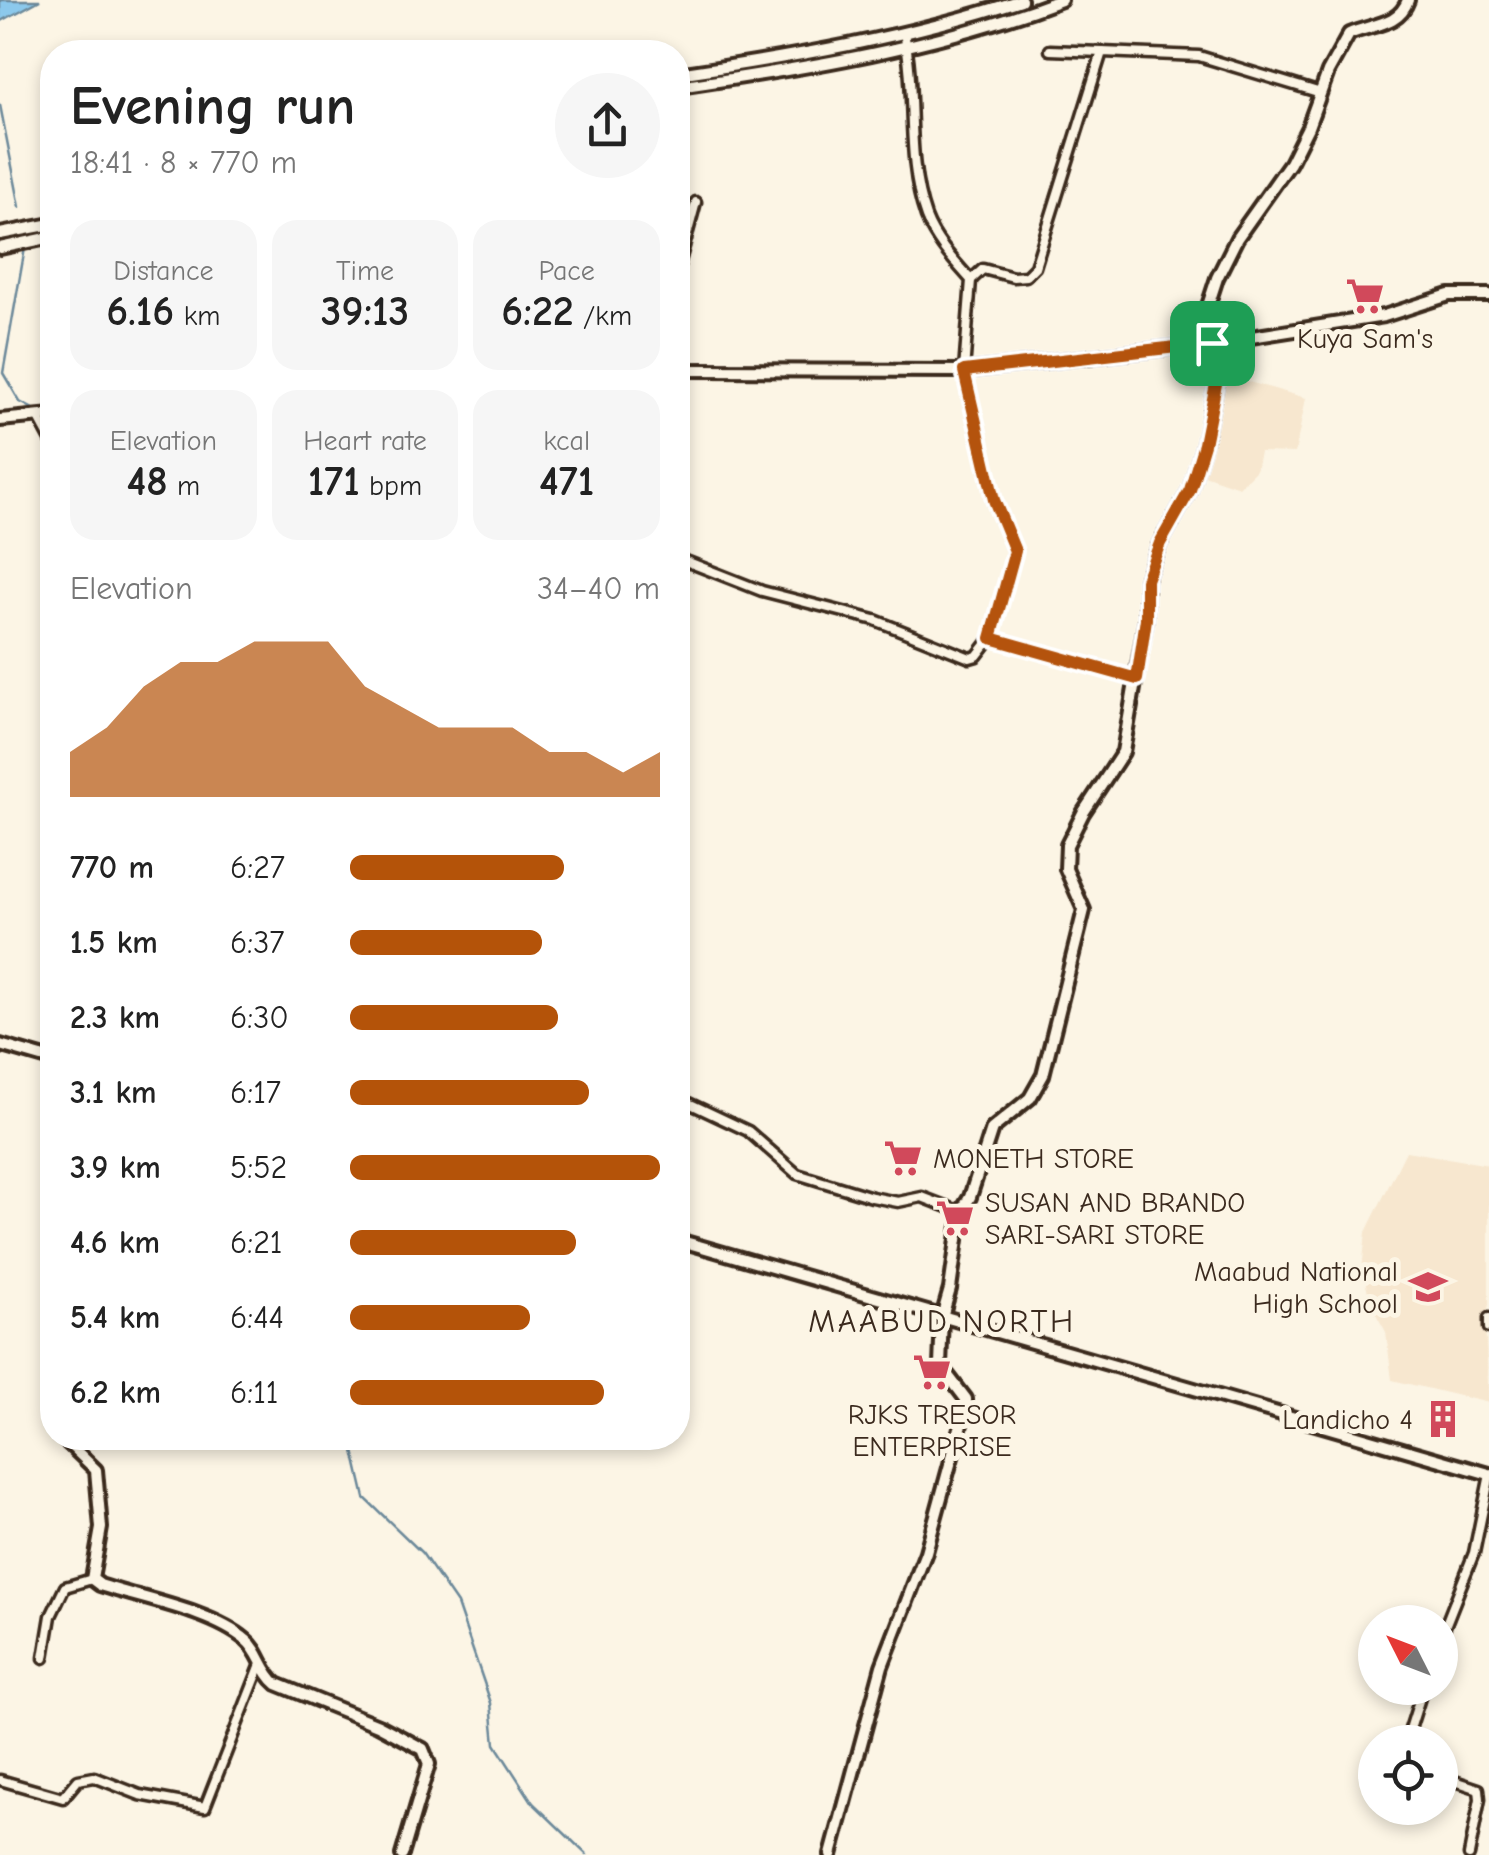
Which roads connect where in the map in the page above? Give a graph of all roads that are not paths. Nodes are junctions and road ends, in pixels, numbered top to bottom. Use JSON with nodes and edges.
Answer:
{"nodes":[{"id":1,"x":1020,"y":0,"type":"edge"},
{"id":2,"x":1061,"y":0,"type":"edge"},
{"id":3,"x":1408,"y":0,"type":"edge"},
{"id":4,"x":904,"y":33,"type":"junction"},
{"id":5,"x":907,"y":46,"type":"junction"},
{"id":6,"x":1050,"y":50,"type":"dead end"},
{"id":7,"x":1102,"y":52,"type":"junction"},
{"id":8,"x":690,"y":72,"type":"edge"},
{"id":9,"x":690,"y":86,"type":"edge"},
{"id":10,"x":1320,"y":93,"type":"junction"},
{"id":11,"x":696,"y":202,"type":"dead end"},
{"id":12,"x":690,"y":224,"type":"edge"},
{"id":13,"x":40,"y":226,"type":"edge"},
{"id":14,"x":18,"y":230,"type":"junction"},
{"id":15,"x":0,"y":234,"type":"edge"},
{"id":16,"x":40,"y":239,"type":"edge"},
{"id":17,"x":20,"y":243,"type":"junction"},
{"id":18,"x":0,"y":248,"type":"edge"},
{"id":19,"x":971,"y":280,"type":"junction"},
{"id":20,"x":1489,"y":294,"type":"edge"},
{"id":21,"x":1212,"y":343,"type":"junction"},
{"id":22,"x":690,"y":370,"type":"edge"},
{"id":23,"x":964,"y":371,"type":"junction"},
{"id":24,"x":38,"y":416,"type":"joint"},
{"id":25,"x":0,"y":420,"type":"edge"},
{"id":26,"x":40,"y":420,"type":"edge"},
{"id":27,"x":690,"y":563,"type":"edge"},
{"id":28,"x":991,"y":638,"type":"junction"},
{"id":29,"x":1137,"y":679,"type":"junction"},
{"id":30,"x":0,"y":1045,"type":"edge"},
{"id":31,"x":40,"y":1057,"type":"edge"},
{"id":32,"x":690,"y":1104,"type":"edge"},
{"id":33,"x":961,"y":1212,"type":"junction"},
{"id":34,"x":690,"y":1244,"type":"edge"},
{"id":35,"x":942,"y":1317,"type":"junction"},
{"id":36,"x":1489,"y":1318,"type":"edge"},
{"id":37,"x":1489,"y":1328,"type":"edge"},
{"id":38,"x":75,"y":1450,"type":"edge"},
{"id":39,"x":1489,"y":1477,"type":"edge"},
{"id":40,"x":92,"y":1578,"type":"junction"},
{"id":41,"x":1453,"y":1605,"type":"edge"},
{"id":42,"x":44,"y":1658,"type":"dead end"},
{"id":43,"x":261,"y":1664,"type":"junction"},
{"id":44,"x":0,"y":1780,"type":"edge"},
{"id":45,"x":1458,"y":1782,"type":"edge"},
{"id":46,"x":402,"y":1855,"type":"edge"},
{"id":47,"x":831,"y":1855,"type":"edge"},
{"id":48,"x":1468,"y":1855,"type":"edge"}],
"edges":[{"from":1,"to":4,"type":"street"},
{"from":2,"to":5,"type":"street"},
{"from":3,"to":10,"type":"street"},
{"from":4,"to":5,"type":"street"},
{"from":4,"to":8,"type":"street"},
{"from":5,"to":9,"type":"street"},
{"from":5,"to":19,"type":"street"},
{"from":6,"to":7,"type":"street"},
{"from":7,"to":10,"type":"street"},
{"from":7,"to":19,"type":"street"},
{"from":10,"to":21,"type":"street"},
{"from":11,"to":12,"type":"street"},
{"from":13,"to":14,"type":"street"},
{"from":14,"to":15,"type":"street"},
{"from":14,"to":17,"type":"street"},
{"from":16,"to":17,"type":"street"},
{"from":17,"to":18,"type":"street"},
{"from":19,"to":23,"type":"street"},
{"from":20,"to":21,"type":"street"},
{"from":21,"to":23,"type":"street"},
{"from":21,"to":29,"type":"street"},
{"from":22,"to":23,"type":"street"},
{"from":23,"to":28,"type":"street"},
{"from":24,"to":25,"type":"street"},
{"from":24,"to":26,"type":"street"},
{"from":27,"to":28,"type":"street"},
{"from":28,"to":29,"type":"street"},
{"from":29,"to":33,"type":"street"},
{"from":30,"to":31,"type":"street"},
{"from":32,"to":33,"type":"street"},
{"from":33,"to":35,"type":"street"},
{"from":34,"to":35,"type":"street"},
{"from":35,"to":39,"type":"street"},
{"from":35,"to":47,"type":"street"},
{"from":36,"to":37,"type":"street"},
{"from":38,"to":40,"type":"street"},
{"from":39,"to":41,"type":"street"},
{"from":40,"to":42,"type":"street"},
{"from":40,"to":43,"type":"street"},
{"from":43,"to":44,"type":"street"},
{"from":43,"to":46,"type":"street"},
{"from":45,"to":48,"type":"street"}]}
